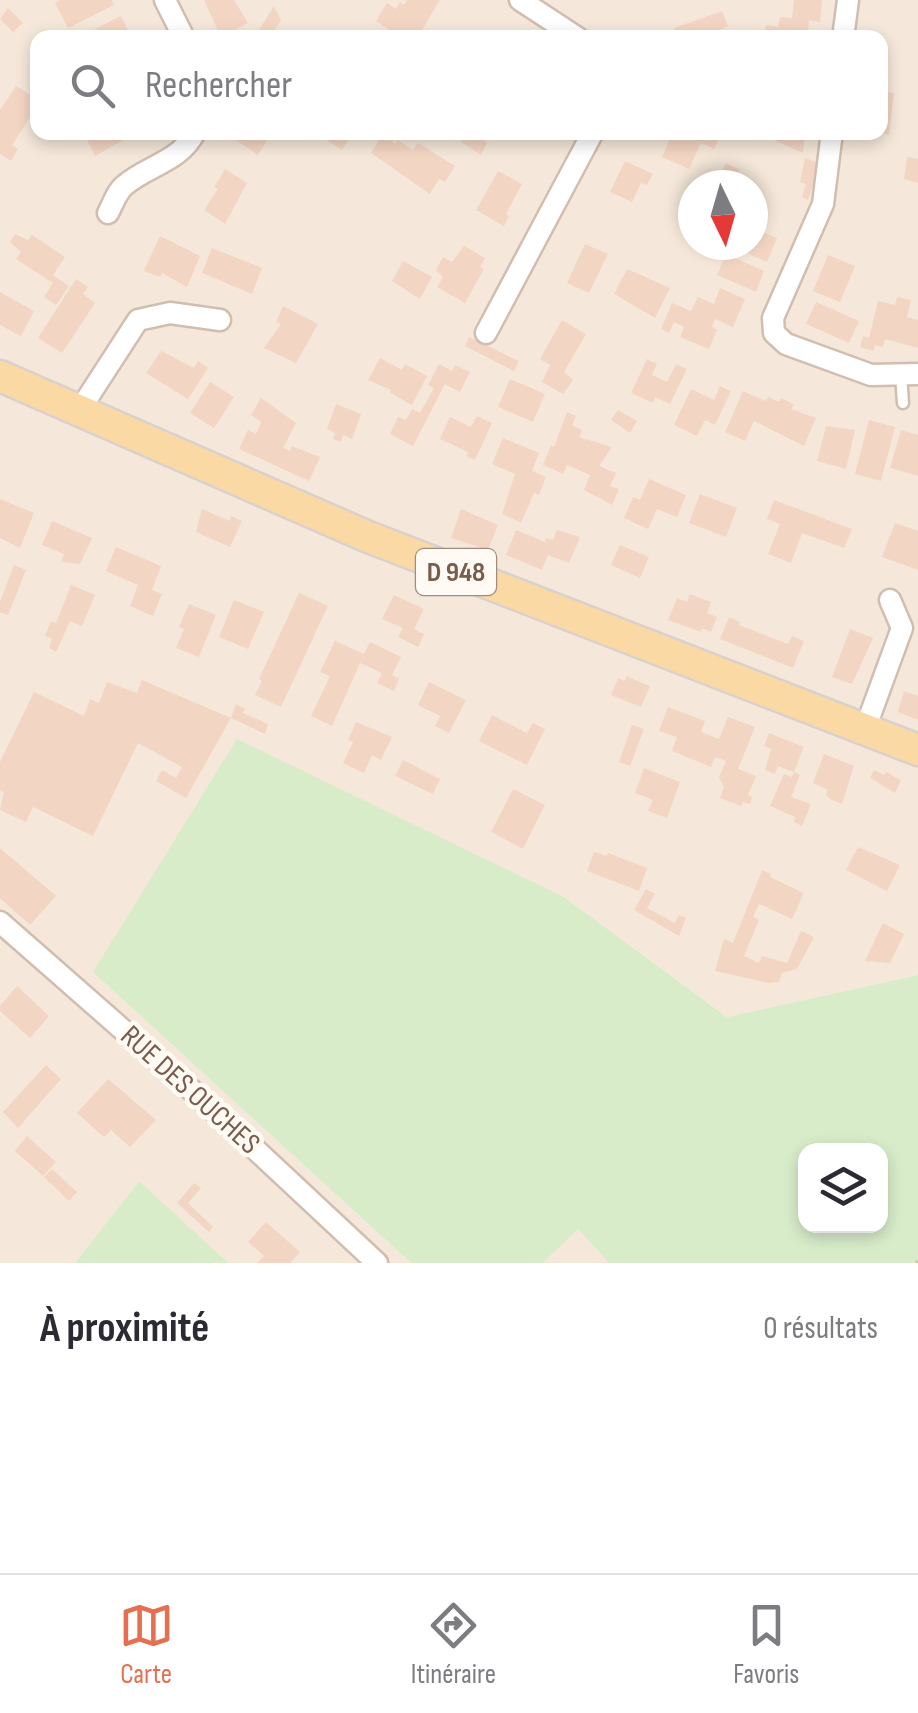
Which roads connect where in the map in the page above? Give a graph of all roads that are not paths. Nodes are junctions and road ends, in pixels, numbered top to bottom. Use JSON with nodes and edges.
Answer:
{"nodes":[{"id":1,"x":165,"y":0,"type":"edge"},
{"id":2,"x":520,"y":0,"type":"edge"},
{"id":3,"x":848,"y":0,"type":"edge"},
{"id":4,"x":180,"y":30,"type":"edge"},
{"id":5,"x":566,"y":30,"type":"edge"},
{"id":6,"x":845,"y":30,"type":"edge"},
{"id":7,"x":191,"y":140,"type":"edge"},
{"id":8,"x":589,"y":140,"type":"edge"},
{"id":9,"x":831,"y":140,"type":"edge"},
{"id":10,"x":108,"y":212,"type":"dead end"},
{"id":11,"x":220,"y":320,"type":"dead end"},
{"id":12,"x":486,"y":333,"type":"dead end"},
{"id":13,"x":909,"y":374,"type":"edge"},
{"id":14,"x":0,"y":376,"type":"edge"},
{"id":15,"x":903,"y":403,"type":"dead end"},
{"id":16,"x":79,"y":411,"type":"junction"},
{"id":17,"x":890,"y":600,"type":"dead end"},
{"id":18,"x":865,"y":730,"type":"junction"},
{"id":19,"x":918,"y":750,"type":"edge"},
{"id":20,"x":0,"y":922,"type":"edge"},
{"id":21,"x":377,"y":1263,"type":"edge"}],
"edges":[{"from":1,"to":4,"type":"street"},
{"from":2,"to":5,"type":"street"},
{"from":3,"to":6,"type":"street"},
{"from":7,"to":10,"type":"street"},
{"from":8,"to":12,"type":"street"},
{"from":9,"to":13,"type":"street"},
{"from":11,"to":16,"type":"street"},
{"from":13,"to":15,"type":"lane"},
{"from":14,"to":16,"type":"main road","number":"D 948"},
{"from":16,"to":18,"type":"main road","number":"D 948"},
{"from":17,"to":18,"type":"street"},
{"from":18,"to":19,"type":"main road","number":"D 948"},
{"from":20,"to":21,"type":"street","name":"RUE DES OUCHES"}]}
